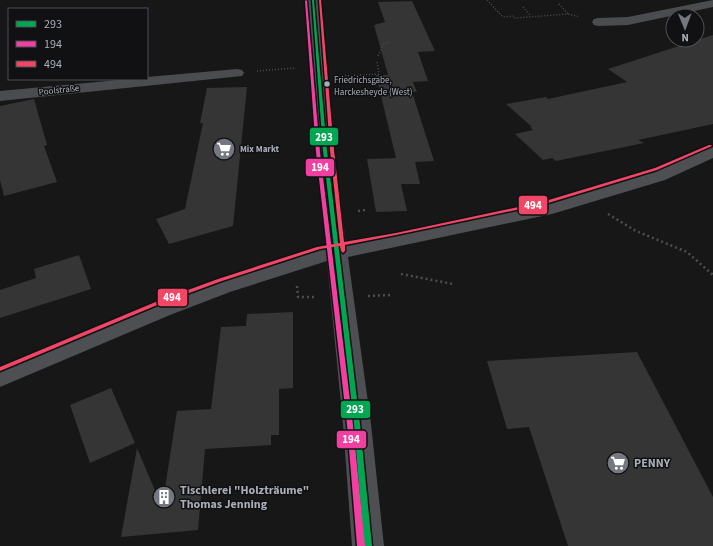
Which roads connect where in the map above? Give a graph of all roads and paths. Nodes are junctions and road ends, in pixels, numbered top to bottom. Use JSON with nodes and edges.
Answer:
{"nodes":[{"id":1,"x":313,"y":0,"type":"edge"},
{"id":2,"x":487,"y":0,"type":"edge"},
{"id":3,"x":713,"y":3,"type":"edge"},
{"id":4,"x":559,"y":4,"type":"dead end"},
{"id":5,"x":523,"y":7,"type":"dead end"},
{"id":6,"x":568,"y":14,"type":"junction"},
{"id":7,"x":531,"y":17,"type":"junction"},
{"id":8,"x":598,"y":22,"type":"joint"},
{"id":9,"x":391,"y":41,"type":"dead end"},
{"id":10,"x":378,"y":56,"type":"dead end"},
{"id":11,"x":377,"y":61,"type":"dead end"},
{"id":12,"x":300,"y":68,"type":"dead end"},
{"id":13,"x":236,"y":73,"type":"joint"},
{"id":14,"x":320,"y":76,"type":"junction"},
{"id":15,"x":0,"y":96,"type":"edge"},
{"id":16,"x":713,"y":152,"type":"edge"},
{"id":17,"x":588,"y":197,"type":"junction"},
{"id":18,"x":336,"y":252,"type":"junction"},
{"id":19,"x":401,"y":274,"type":"dead end"},
{"id":20,"x":713,"y":275,"type":"edge"},
{"id":21,"x":453,"y":284,"type":"dead end"},
{"id":22,"x":0,"y":377,"type":"edge"},
{"id":23,"x":368,"y":546,"type":"edge"}],
"edges":[{"from":1,"to":14,"type":"main road"},
{"from":2,"to":7,"type":"path"},
{"from":3,"to":8,"type":"street"},
{"from":4,"to":6,"type":"path"},
{"from":5,"to":7,"type":"path"},
{"from":6,"to":7,"type":"path"},
{"from":6,"to":8,"type":"path"},
{"from":9,"to":10,"type":"path"},
{"from":11,"to":14,"type":"path"},
{"from":12,"to":13,"type":"path"},
{"from":13,"to":15,"type":"street","name":"Poolstraße"},
{"from":14,"to":18,"type":"main road"},
{"from":16,"to":17,"type":"main road"},
{"from":17,"to":18,"type":"main road"},
{"from":17,"to":20,"type":"path"},
{"from":18,"to":22,"type":"main road"},
{"from":18,"to":23,"type":"main road"},
{"from":19,"to":21,"type":"path"}]}
